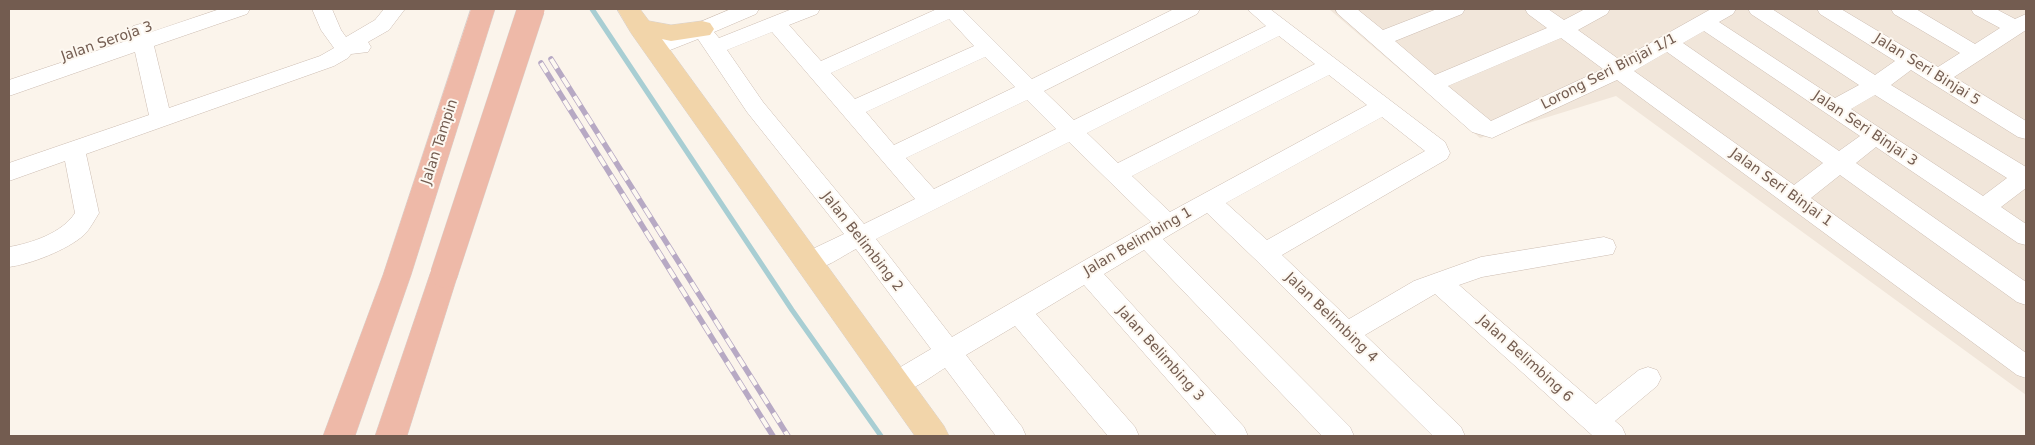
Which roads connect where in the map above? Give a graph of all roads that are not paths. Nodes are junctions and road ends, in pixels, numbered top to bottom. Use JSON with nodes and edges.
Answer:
{"nodes":[{"id":1,"x":205,"y":9,"type":"edge"},
{"id":2,"x":240,"y":9,"type":"edge"},
{"id":3,"x":322,"y":9,"type":"edge"},
{"id":4,"x":395,"y":9,"type":"edge"},
{"id":5,"x":407,"y":9,"type":"edge"},
{"id":6,"x":470,"y":9,"type":"edge"},
{"id":7,"x":483,"y":9,"type":"edge"},
{"id":8,"x":531,"y":9,"type":"edge"},
{"id":9,"x":749,"y":9,"type":"edge"},
{"id":10,"x":810,"y":9,"type":"edge"},
{"id":11,"x":951,"y":9,"type":"edge"},
{"id":12,"x":1190,"y":9,"type":"edge"},
{"id":13,"x":1257,"y":9,"type":"edge"},
{"id":14,"x":1345,"y":9,"type":"edge"},
{"id":15,"x":1455,"y":9,"type":"edge"},
{"id":16,"x":1536,"y":9,"type":"edge"},
{"id":17,"x":1600,"y":9,"type":"edge"},
{"id":18,"x":1758,"y":9,"type":"edge"},
{"id":19,"x":1827,"y":9,"type":"edge"},
{"id":20,"x":1901,"y":9,"type":"edge"},
{"id":21,"x":1982,"y":9,"type":"edge"},
{"id":22,"x":1716,"y":13,"type":"edge"},
{"id":23,"x":633,"y":18,"type":"edge"},
{"id":24,"x":776,"y":23,"type":"junction"},
{"id":25,"x":2021,"y":24,"type":"edge"},
{"id":26,"x":1281,"y":27,"type":"junction"},
{"id":27,"x":1563,"y":29,"type":"junction"},
{"id":28,"x":142,"y":37,"type":"junction"},
{"id":29,"x":474,"y":37,"type":"junction"},
{"id":30,"x":708,"y":38,"type":"junction"},
{"id":31,"x":1381,"y":39,"type":"junction"},
{"id":32,"x":1668,"y":42,"type":"junction"},
{"id":33,"x":346,"y":46,"type":"junction"},
{"id":34,"x":988,"y":48,"type":"junction"},
{"id":35,"x":655,"y":49,"type":"junction"},
{"id":36,"x":1974,"y":52,"type":"junction"},
{"id":37,"x":1910,"y":60,"type":"junction"},
{"id":38,"x":1331,"y":65,"type":"junction"},
{"id":39,"x":1619,"y":70,"type":"junction"},
{"id":40,"x":817,"y":71,"type":"junction"},
{"id":41,"x":672,"y":73,"type":"junction"},
{"id":42,"x":9,"y":74,"type":"edge"},
{"id":43,"x":1938,"y":77,"type":"junction"},
{"id":44,"x":1433,"y":84,"type":"junction"},
{"id":45,"x":1876,"y":86,"type":"junction"},
{"id":46,"x":9,"y":88,"type":"edge"},
{"id":47,"x":1030,"y":90,"type":"junction"},
{"id":48,"x":1384,"y":106,"type":"junction"},
{"id":49,"x":1834,"y":109,"type":"junction"},
{"id":50,"x":851,"y":110,"type":"junction"},
{"id":51,"x":161,"y":118,"type":"junction"},
{"id":52,"x":1071,"y":131,"type":"junction"},
{"id":53,"x":2026,"y":131,"type":"edge"},
{"id":54,"x":1876,"y":136,"type":"junction"},
{"id":55,"x":74,"y":150,"type":"junction"},
{"id":56,"x":891,"y":156,"type":"junction"},
{"id":57,"x":1839,"y":164,"type":"junction"},
{"id":58,"x":9,"y":172,"type":"edge"},
{"id":59,"x":1116,"y":174,"type":"junction"},
{"id":60,"x":2025,"y":177,"type":"edge"},
{"id":61,"x":1794,"y":198,"type":"junction"},
{"id":62,"x":930,"y":201,"type":"junction"},
{"id":63,"x":1209,"y":201,"type":"junction"},
{"id":64,"x":1984,"y":208,"type":"junction"},
{"id":65,"x":1168,"y":224,"type":"junction"},
{"id":66,"x":860,"y":236,"type":"junction"},
{"id":67,"x":2026,"y":236,"type":"edge"},
{"id":68,"x":1146,"y":237,"type":"junction"},
{"id":69,"x":1604,"y":247,"type":"dead end"},
{"id":70,"x":1265,"y":253,"type":"junction"},
{"id":71,"x":9,"y":257,"type":"edge"},
{"id":72,"x":809,"y":262,"type":"junction"},
{"id":73,"x":1086,"y":271,"type":"junction"},
{"id":74,"x":1439,"y":282,"type":"junction"},
{"id":75,"x":2026,"y":294,"type":"edge"},
{"id":76,"x":1018,"y":312,"type":"junction"},
{"id":77,"x":1347,"y":333,"type":"junction"},
{"id":78,"x":947,"y":353,"type":"junction"},
{"id":79,"x":2025,"y":365,"type":"edge"},
{"id":80,"x":1648,"y":378,"type":"dead end"},
{"id":81,"x":896,"y":383,"type":"junction"},
{"id":82,"x":1603,"y":429,"type":"edge"},
{"id":83,"x":339,"y":436,"type":"edge"},
{"id":84,"x":391,"y":436,"type":"edge"},
{"id":85,"x":933,"y":436,"type":"edge"},
{"id":86,"x":1012,"y":436,"type":"edge"},
{"id":87,"x":1125,"y":436,"type":"edge"},
{"id":88,"x":1234,"y":436,"type":"edge"},
{"id":89,"x":1340,"y":436,"type":"edge"},
{"id":90,"x":1450,"y":436,"type":"edge"}],
"edges":[{"from":1,"to":28,"type":"street","name":"Jalan Seroja 3"},
{"from":2,"to":28,"type":"street"},
{"from":3,"to":33,"type":"street"},
{"from":4,"to":33,"type":"street"},
{"from":5,"to":33,"type":"street"},
{"from":6,"to":29,"type":"highway"},
{"from":7,"to":29,"type":"highway","name":"Jalan Tampin"},
{"from":8,"to":84,"type":"highway","bridge":true},
{"from":9,"to":30,"type":"street"},
{"from":10,"to":24,"type":"street"},
{"from":11,"to":34,"type":"street"},
{"from":11,"to":40,"type":"street"},
{"from":12,"to":47,"type":"street"},
{"from":13,"to":26,"type":"street"},
{"from":14,"to":31,"type":"street"},
{"from":15,"to":31,"type":"street"},
{"from":16,"to":27,"type":"street","name":"Jalan Seri Binjai 1"},
{"from":17,"to":27,"type":"street"},
{"from":18,"to":45,"type":"street"},
{"from":19,"to":37,"type":"street","name":"Jalan Seri Binjai 5"},
{"from":20,"to":36,"type":"street"},
{"from":21,"to":25,"type":"street"},
{"from":22,"to":32,"type":"street","name":"Lorong Seri Binjai 1/1"},
{"from":22,"to":49,"type":"street","name":"Jalan Seri Binjai 3"},
{"from":23,"to":30,"type":"main road"},
{"from":23,"to":35,"type":"main road"},
{"from":24,"to":30,"type":"street"},
{"from":24,"to":40,"type":"street"},
{"from":25,"to":36,"type":"street"},
{"from":26,"to":38,"type":"street"},
{"from":26,"to":52,"type":"street"},
{"from":27,"to":39,"type":"street","name":"Jalan Seri Binjai 1"},
{"from":27,"to":44,"type":"street"},
{"from":28,"to":42,"type":"street","name":"Jalan Seroja 3"},
{"from":28,"to":46,"type":"street"},
{"from":28,"to":51,"type":"street"},
{"from":29,"to":83,"type":"highway","name":"Jalan Tampin"},
{"from":30,"to":35,"type":"street"},
{"from":30,"to":41,"type":"main road"},
{"from":30,"to":66,"type":"street","name":"Jalan Belimbing 2"},
{"from":31,"to":44,"type":"street"},
{"from":32,"to":39,"type":"street","name":"Lorong Seri Binjai 1/1"},
{"from":32,"to":57,"type":"street"},
{"from":33,"to":51,"type":"street"},
{"from":34,"to":47,"type":"street"},
{"from":34,"to":50,"type":"street"},
{"from":35,"to":41,"type":"main road"},
{"from":36,"to":43,"type":"street"},
{"from":37,"to":43,"type":"street","name":"Jalan Seri Binjai 5"},
{"from":37,"to":45,"type":"street"},
{"from":38,"to":48,"type":"street"},
{"from":38,"to":59,"type":"street"},
{"from":39,"to":44,"type":"street","name":"Lorong Seri Binjai 1/1"},
{"from":39,"to":61,"type":"street","name":"Jalan Seri Binjai 1"},
{"from":40,"to":50,"type":"street"},
{"from":41,"to":72,"type":"main road"},
{"from":43,"to":53,"type":"street","name":"Jalan Seri Binjai 5"},
{"from":45,"to":49,"type":"street"},
{"from":45,"to":60,"type":"street"},
{"from":47,"to":52,"type":"street"},
{"from":47,"to":56,"type":"street"},
{"from":48,"to":63,"type":"street","name":"Jalan Belimbing 1"},
{"from":48,"to":70,"type":"street"},
{"from":49,"to":54,"type":"street","name":"Jalan Seri Binjai 3"},
{"from":50,"to":56,"type":"street"},
{"from":51,"to":55,"type":"street"},
{"from":52,"to":59,"type":"street"},
{"from":52,"to":62,"type":"street"},
{"from":54,"to":57,"type":"street"},
{"from":54,"to":64,"type":"street","name":"Jalan Seri Binjai 3"},
{"from":55,"to":58,"type":"street"},
{"from":55,"to":71,"type":"street"},
{"from":56,"to":62,"type":"street"},
{"from":57,"to":61,"type":"street"},
{"from":57,"to":75,"type":"street"},
{"from":59,"to":65,"type":"street"},
{"from":60,"to":64,"type":"street"},
{"from":61,"to":79,"type":"street","name":"Jalan Seri Binjai 1"},
{"from":62,"to":66,"type":"street"},
{"from":63,"to":65,"type":"street","name":"Jalan Belimbing 1"},
{"from":63,"to":70,"type":"street","name":"Jalan Belimbing 4"},
{"from":64,"to":67,"type":"street","name":"Jalan Seri Binjai 3"},
{"from":65,"to":68,"type":"street","name":"Jalan Belimbing 1"},
{"from":66,"to":72,"type":"street"},
{"from":66,"to":78,"type":"street","name":"Jalan Belimbing 2"},
{"from":68,"to":73,"type":"street","name":"Jalan Belimbing 1"},
{"from":68,"to":89,"type":"street"},
{"from":69,"to":74,"type":"street"},
{"from":70,"to":77,"type":"street","name":"Jalan Belimbing 4"},
{"from":72,"to":81,"type":"main road"},
{"from":73,"to":76,"type":"street","name":"Jalan Belimbing 1"},
{"from":73,"to":88,"type":"street","name":"Jalan Belimbing 3"},
{"from":74,"to":77,"type":"street"},
{"from":74,"to":82,"type":"street","name":"Jalan Belimbing 6"},
{"from":76,"to":78,"type":"street","name":"Jalan Belimbing 1"},
{"from":76,"to":87,"type":"street"},
{"from":77,"to":90,"type":"street","name":"Jalan Belimbing 4"},
{"from":78,"to":81,"type":"street","name":"Jalan Belimbing 1"},
{"from":78,"to":86,"type":"street","name":"Jalan Belimbing 2"},
{"from":80,"to":82,"type":"street"},
{"from":81,"to":85,"type":"main road"}]}
